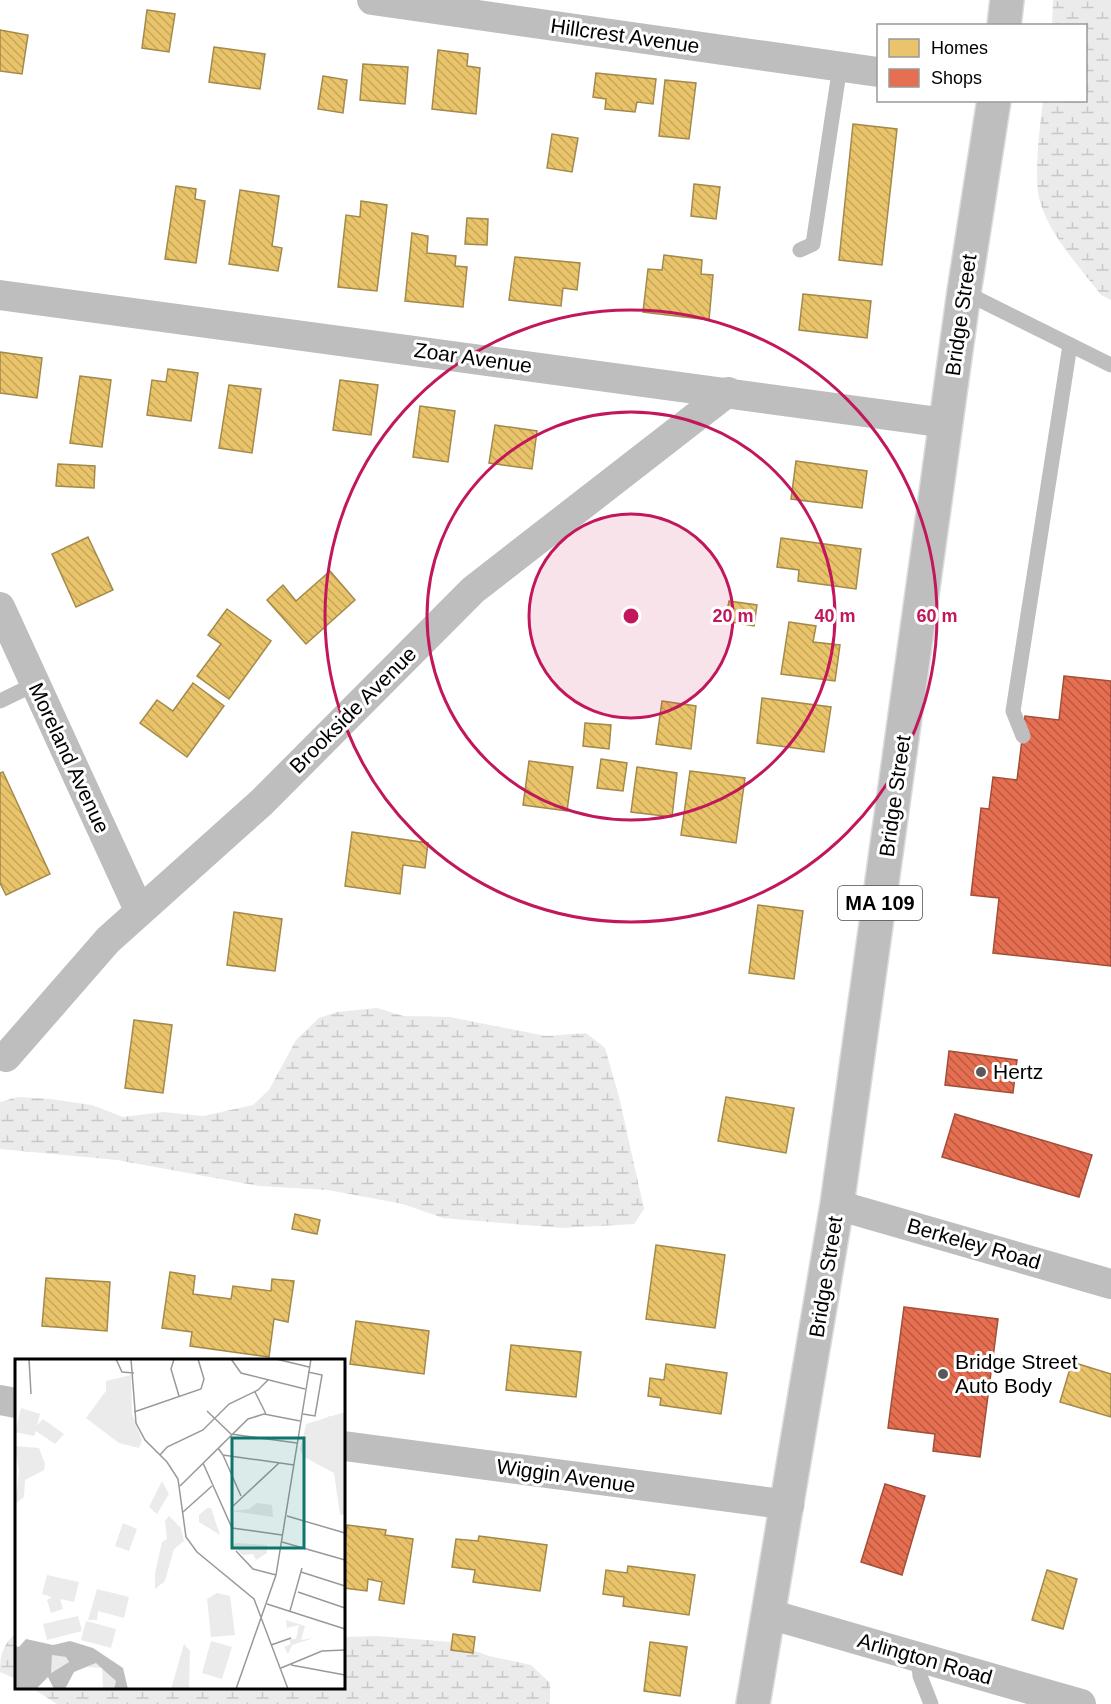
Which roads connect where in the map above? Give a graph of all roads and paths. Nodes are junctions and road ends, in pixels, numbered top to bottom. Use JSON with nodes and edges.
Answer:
{"nodes":[{"id":1,"x":372,"y":0,"type":"edge"},
{"id":2,"x":1007,"y":0,"type":"edge"},
{"id":3,"x":1004,"y":24,"type":"edge"},
{"id":4,"x":840,"y":66,"type":"junction"},
{"id":5,"x":877,"y":72,"type":"edge"},
{"id":6,"x":994,"y":102,"type":"edge"},
{"id":7,"x":800,"y":250,"type":"dead end"},
{"id":8,"x":964,"y":292,"type":"junction"},
{"id":9,"x":0,"y":296,"type":"edge"},
{"id":10,"x":1070,"y":345,"type":"junction"},
{"id":11,"x":1111,"y":365,"type":"edge"},
{"id":12,"x":728,"y":392,"type":"junction"},
{"id":13,"x":946,"y":423,"type":"junction"},
{"id":14,"x":0,"y":607,"type":"edge"},
{"id":15,"x":35,"y":684,"type":"junction"},
{"id":16,"x":0,"y":701,"type":"edge"},
{"id":17,"x":1023,"y":736,"type":"dead end"},
{"id":18,"x":139,"y":910,"type":"junction"},
{"id":19,"x":6,"y":1057,"type":"dead end"},
{"id":20,"x":837,"y":1205,"type":"junction"},
{"id":21,"x":1111,"y":1284,"type":"edge"},
{"id":22,"x":0,"y":1400,"type":"edge"},
{"id":23,"x":15,"y":1403,"type":"edge"},
{"id":24,"x":345,"y":1446,"type":"edge"},
{"id":25,"x":789,"y":1505,"type":"junction"},
{"id":26,"x":769,"y":1614,"type":"junction"},
{"id":27,"x":918,"y":1657,"type":"junction"},
{"id":28,"x":753,"y":1704,"type":"edge"},
{"id":29,"x":931,"y":1704,"type":"edge"},
{"id":30,"x":1081,"y":1704,"type":"edge"}],
"edges":[{"from":1,"to":4,"type":"street","name":"Hillcrest Avenue"},
{"from":2,"to":3,"type":"main road"},
{"from":4,"to":5,"type":"street","name":"Hillcrest Avenue"},
{"from":4,"to":7,"type":"lane"},
{"from":6,"to":8,"type":"main road","name":"Bridge Street","number":"MA 109"},
{"from":8,"to":10,"type":"lane"},
{"from":8,"to":13,"type":"main road","name":"Bridge Street","number":"MA 109"},
{"from":9,"to":12,"type":"street","name":"Zoar Avenue"},
{"from":10,"to":11,"type":"lane"},
{"from":10,"to":17,"type":"lane"},
{"from":12,"to":13,"type":"street","name":"Zoar Avenue"},
{"from":12,"to":18,"type":"street","name":"Brookside Avenue"},
{"from":13,"to":20,"type":"main road","name":"Bridge Street","number":"MA 109"},
{"from":14,"to":15,"type":"street","name":"Moreland Avenue"},
{"from":15,"to":16,"type":"lane"},
{"from":15,"to":18,"type":"street","name":"Moreland Avenue"},
{"from":18,"to":19,"type":"street","name":"Brookside Avenue"},
{"from":20,"to":21,"type":"street","name":"Berkeley Road"},
{"from":20,"to":25,"type":"main road","name":"Bridge Street","number":"MA 109"},
{"from":22,"to":23,"type":"street"},
{"from":24,"to":25,"type":"street","name":"Wiggin Avenue"},
{"from":25,"to":26,"type":"main road","name":"Bridge Street","number":"MA 109"},
{"from":26,"to":27,"type":"street","name":"Arlington Road"},
{"from":26,"to":28,"type":"main road","name":"Bridge Street","number":"MA 109"},
{"from":27,"to":29,"type":"lane"},
{"from":27,"to":30,"type":"street","name":"Arlington Road"}]}
